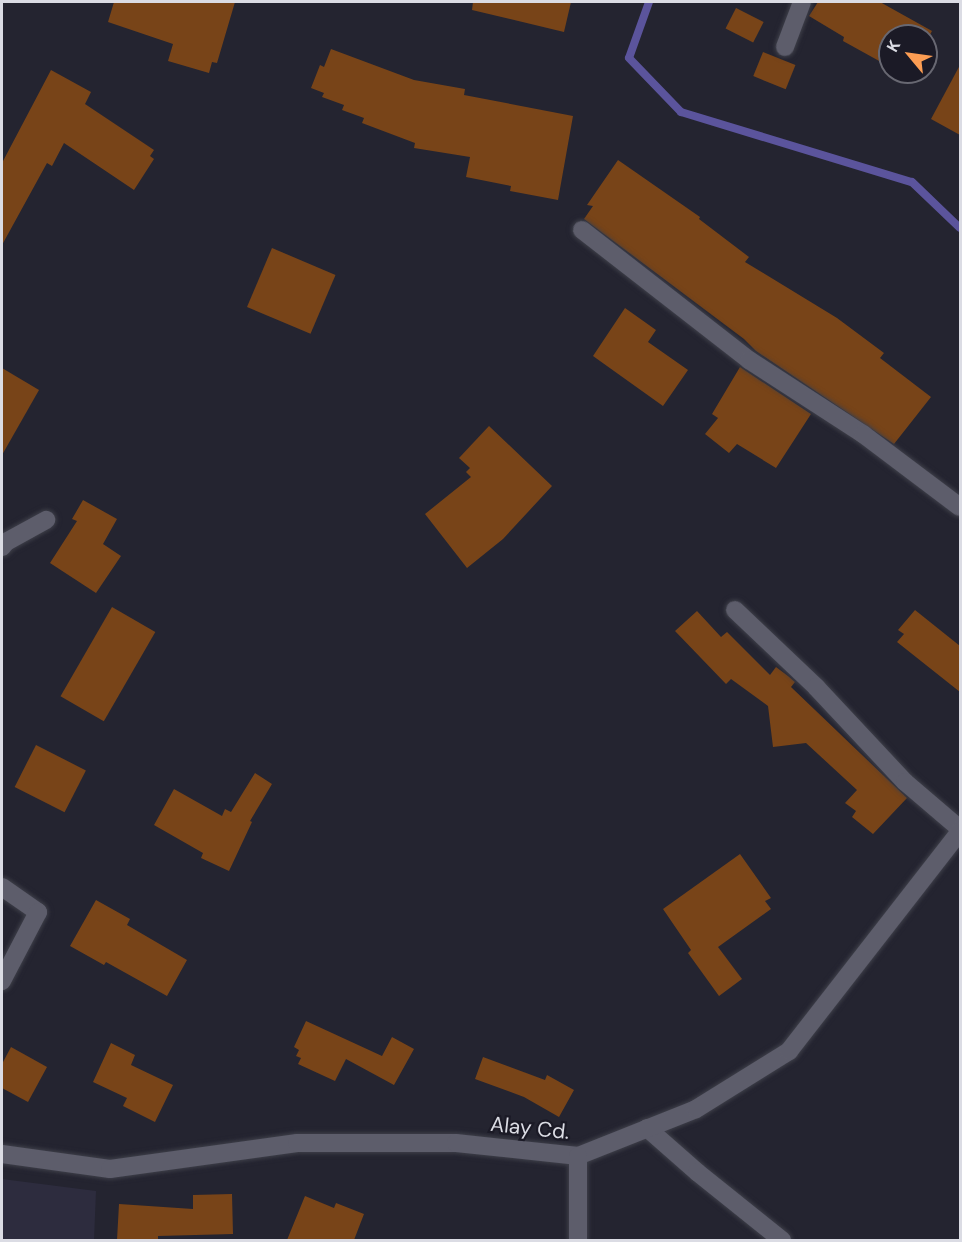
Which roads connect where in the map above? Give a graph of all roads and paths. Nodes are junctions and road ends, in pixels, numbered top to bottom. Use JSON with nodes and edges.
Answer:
{"nodes":[{"id":1,"x":802,"y":2,"type":"edge"},
{"id":2,"x":785,"y":47,"type":"dead end"},
{"id":3,"x":582,"y":230,"type":"dead end"},
{"id":4,"x":960,"y":507,"type":"edge"},
{"id":5,"x":46,"y":520,"type":"dead end"},
{"id":6,"x":2,"y":547,"type":"edge"},
{"id":7,"x":735,"y":610,"type":"dead end"},
{"id":8,"x":960,"y":830,"type":"edge"},
{"id":9,"x":2,"y":887,"type":"edge"},
{"id":10,"x":2,"y":981,"type":"edge"},
{"id":11,"x":647,"y":1128,"type":"junction"},
{"id":12,"x":2,"y":1154,"type":"edge"},
{"id":13,"x":578,"y":1156,"type":"junction"},
{"id":14,"x":578,"y":1240,"type":"edge"},
{"id":15,"x":782,"y":1240,"type":"edge"}],
"edges":[{"from":1,"to":2,"type":"street"},
{"from":3,"to":4,"type":"street"},
{"from":5,"to":6,"type":"street"},
{"from":7,"to":8,"type":"street"},
{"from":8,"to":11,"type":"street","name":"Alay Cd."},
{"from":9,"to":10,"type":"street"},
{"from":11,"to":13,"type":"street","name":"Alay Cd."},
{"from":11,"to":15,"type":"street"},
{"from":12,"to":13,"type":"street","name":"Alay Cd."},
{"from":13,"to":14,"type":"street"}]}
